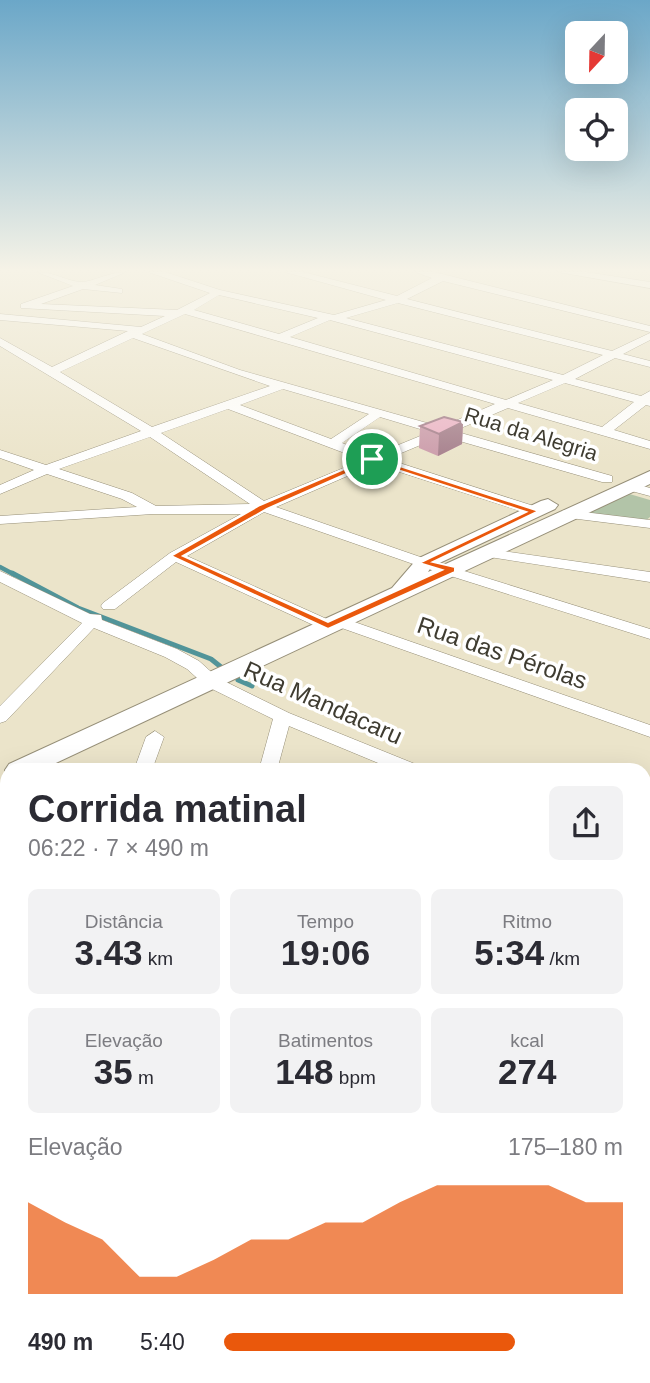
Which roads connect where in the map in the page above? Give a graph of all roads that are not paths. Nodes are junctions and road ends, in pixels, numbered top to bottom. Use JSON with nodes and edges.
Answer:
{"nodes":[{"id":1,"x":126,"y":337,"type":"edge"},
{"id":2,"x":147,"y":337,"type":"edge"},
{"id":3,"x":274,"y":337,"type":"edge"},
{"id":4,"x":283,"y":337,"type":"edge"},
{"id":5,"x":404,"y":337,"type":"edge"},
{"id":6,"x":545,"y":337,"type":"edge"},
{"id":7,"x":649,"y":337,"type":"edge"},
{"id":8,"x":279,"y":338,"type":"junction"},
{"id":9,"x":0,"y":341,"type":"edge"},
{"id":10,"x":614,"y":354,"type":"junction"},
{"id":11,"x":650,"y":364,"type":"edge"},
{"id":12,"x":54,"y":371,"type":"junction"},
{"id":13,"x":565,"y":379,"type":"junction"},
{"id":14,"x":283,"y":385,"type":"junction"},
{"id":15,"x":648,"y":399,"type":"edge"},
{"id":16,"x":228,"y":404,"type":"junction"},
{"id":17,"x":506,"y":404,"type":"junction"},
{"id":18,"x":380,"y":412,"type":"junction"},
{"id":19,"x":444,"y":430,"type":"junction"},
{"id":20,"x":151,"y":432,"type":"junction"},
{"id":21,"x":604,"y":432,"type":"junction"},
{"id":22,"x":332,"y":444,"type":"junction"},
{"id":23,"x":650,"y":446,"type":"edge"},
{"id":24,"x":0,"y":454,"type":"edge"},
{"id":25,"x":650,"y":458,"type":"edge"},
{"id":26,"x":372,"y":459,"type":"junction"},
{"id":27,"x":44,"y":470,"type":"junction"},
{"id":28,"x":650,"y":477,"type":"edge"},
{"id":29,"x":607,"y":479,"type":"junction"},
{"id":30,"x":629,"y":486,"type":"junction"},
{"id":31,"x":0,"y":489,"type":"edge"},
{"id":32,"x":650,"y":492,"type":"edge"},
{"id":33,"x":263,"y":507,"type":"junction"},
{"id":34,"x":153,"y":510,"type":"junction"},
{"id":35,"x":535,"y":511,"type":"junction"},
{"id":36,"x":567,"y":514,"type":"junction"},
{"id":37,"x":0,"y":520,"type":"edge"},
{"id":38,"x":650,"y":524,"type":"edge"},
{"id":39,"x":488,"y":553,"type":"junction"},
{"id":40,"x":176,"y":556,"type":"junction"},
{"id":41,"x":424,"y":563,"type":"junction"},
{"id":42,"x":451,"y":569,"type":"junction"},
{"id":43,"x":0,"y":576,"type":"edge"},
{"id":44,"x":650,"y":577,"type":"edge"},
{"id":45,"x":396,"y":596,"type":"junction"},
{"id":46,"x":108,"y":606,"type":"dead end"},
{"id":47,"x":93,"y":619,"type":"junction"},
{"id":48,"x":333,"y":623,"type":"junction"},
{"id":49,"x":650,"y":634,"type":"edge"},
{"id":50,"x":212,"y":682,"type":"junction"},
{"id":51,"x":0,"y":717,"type":"edge"},
{"id":52,"x":283,"y":717,"type":"junction"},
{"id":53,"x":650,"y":731,"type":"edge"},
{"id":54,"x":155,"y":737,"type":"dead end"},
{"id":55,"x":33,"y":763,"type":"edge"},
{"id":56,"x":146,"y":763,"type":"edge"},
{"id":57,"x":270,"y":763,"type":"edge"},
{"id":58,"x":389,"y":763,"type":"edge"}],
"edges":[{"from":1,"to":12,"type":"street"},
{"from":2,"to":14,"type":"street","name":"Rua da Alegria"},
{"from":3,"to":8,"type":"street"},
{"from":4,"to":8,"type":"street"},
{"from":5,"to":13,"type":"street"},
{"from":6,"to":10,"type":"street"},
{"from":7,"to":10,"type":"street"},
{"from":8,"to":17,"type":"street"},
{"from":9,"to":12,"type":"street"},
{"from":10,"to":11,"type":"street"},
{"from":10,"to":13,"type":"street"},
{"from":12,"to":20,"type":"street"},
{"from":13,"to":15,"type":"street"},
{"from":13,"to":17,"type":"street"},
{"from":14,"to":16,"type":"street"},
{"from":14,"to":18,"type":"street","name":"Rua da Alegria"},
{"from":15,"to":21,"type":"street"},
{"from":16,"to":20,"type":"street"},
{"from":16,"to":22,"type":"street"},
{"from":17,"to":19,"type":"street"},
{"from":17,"to":21,"type":"street"},
{"from":18,"to":19,"type":"street","name":"Rua da Alegria"},
{"from":18,"to":22,"type":"street"},
{"from":19,"to":26,"type":"street"},
{"from":19,"to":29,"type":"street","name":"Rua da Alegria"},
{"from":20,"to":27,"type":"street"},
{"from":20,"to":33,"type":"street"},
{"from":21,"to":23,"type":"street"},
{"from":22,"to":26,"type":"street"},
{"from":24,"to":27,"type":"street"},
{"from":25,"to":29,"type":"street"},
{"from":26,"to":33,"type":"street"},
{"from":26,"to":35,"type":"street"},
{"from":27,"to":31,"type":"street"},
{"from":27,"to":34,"type":"street"},
{"from":28,"to":30,"type":"street"},
{"from":29,"to":35,"type":"street"},
{"from":30,"to":32,"type":"street"},
{"from":30,"to":36,"type":"street"},
{"from":33,"to":34,"type":"street"},
{"from":33,"to":40,"type":"street"},
{"from":33,"to":41,"type":"street"},
{"from":34,"to":37,"type":"street"},
{"from":35,"to":41,"type":"street"},
{"from":36,"to":38,"type":"street"},
{"from":36,"to":39,"type":"street"},
{"from":39,"to":42,"type":"street"},
{"from":39,"to":44,"type":"street"},
{"from":40,"to":46,"type":"street"},
{"from":40,"to":48,"type":"street","name":"Rua das Pérolas"},
{"from":41,"to":42,"type":"street"},
{"from":41,"to":45,"type":"street"},
{"from":42,"to":45,"type":"street"},
{"from":42,"to":49,"type":"street"},
{"from":43,"to":47,"type":"street","name":"Rua Mandacaru"},
{"from":45,"to":48,"type":"street"},
{"from":47,"to":50,"type":"street","name":"Rua Mandacaru"},
{"from":47,"to":51,"type":"street"},
{"from":48,"to":50,"type":"street"},
{"from":48,"to":53,"type":"street","name":"Rua das Pérolas"},
{"from":50,"to":52,"type":"street","name":"Rua Mandacaru"},
{"from":50,"to":55,"type":"street"},
{"from":52,"to":57,"type":"street"},
{"from":52,"to":58,"type":"street","name":"Rua Mandacaru"},
{"from":54,"to":56,"type":"street"}]}
